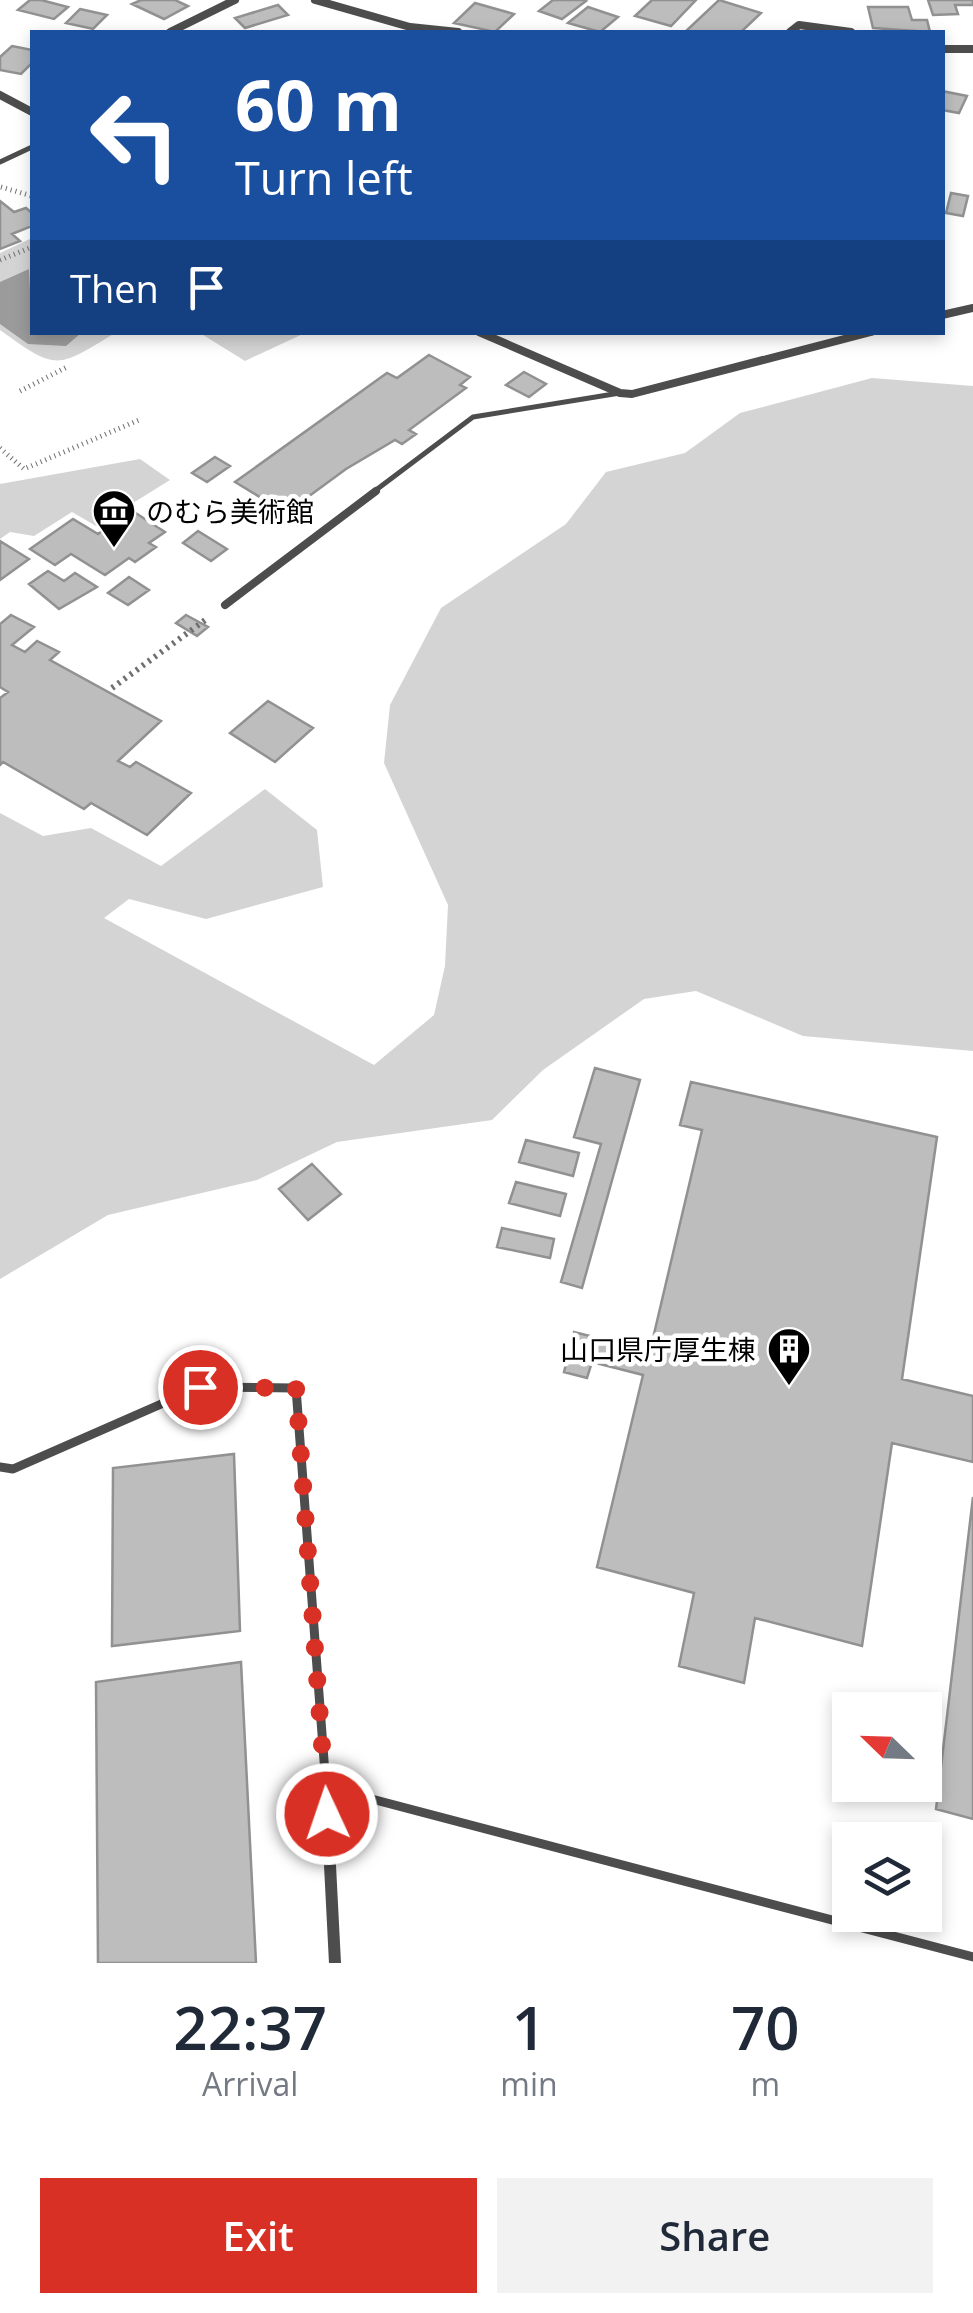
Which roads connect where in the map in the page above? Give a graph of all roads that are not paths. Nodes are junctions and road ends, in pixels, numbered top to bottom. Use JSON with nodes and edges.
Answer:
{"nodes":[{"id":1,"x":235,"y":0,"type":"edge"},
{"id":2,"x":315,"y":0,"type":"edge"},
{"id":3,"x":174,"y":30,"type":"edge"},
{"id":4,"x":439,"y":30,"type":"edge"},
{"id":5,"x":793,"y":30,"type":"edge"},
{"id":6,"x":836,"y":30,"type":"edge"},
{"id":7,"x":945,"y":48,"type":"edge"},
{"id":8,"x":973,"y":49,"type":"edge"},
{"id":9,"x":0,"y":95,"type":"edge"},
{"id":10,"x":30,"y":109,"type":"edge"},
{"id":11,"x":30,"y":148,"type":"edge"},
{"id":12,"x":0,"y":162,"type":"edge"},
{"id":13,"x":973,"y":308,"type":"edge"},
{"id":14,"x":945,"y":314,"type":"edge"},
{"id":15,"x":487,"y":335,"type":"edge"},
{"id":16,"x":860,"y":335,"type":"edge"},
{"id":17,"x":620,"y":393,"type":"junction"},
{"id":18,"x":225,"y":605,"type":"road end"},
{"id":19,"x":0,"y":1467,"type":"edge"},
{"id":20,"x":326,"y":1787,"type":"junction"},
{"id":21,"x":973,"y":1957,"type":"edge"},
{"id":22,"x":335,"y":1963,"type":"edge"}],
"edges":[{"from":1,"to":3,"type":"street"},
{"from":2,"to":4,"type":"street"},
{"from":5,"to":6,"type":"street"},
{"from":7,"to":8,"type":"street"},
{"from":9,"to":10,"type":"street"},
{"from":11,"to":12,"type":"lane"},
{"from":13,"to":14,"type":"street"},
{"from":15,"to":17,"type":"street"},
{"from":16,"to":17,"type":"street"},
{"from":17,"to":18,"type":"lane"},
{"from":19,"to":20,"type":"lane"},
{"from":20,"to":21,"type":"lane"},
{"from":20,"to":22,"type":"street"}]}
